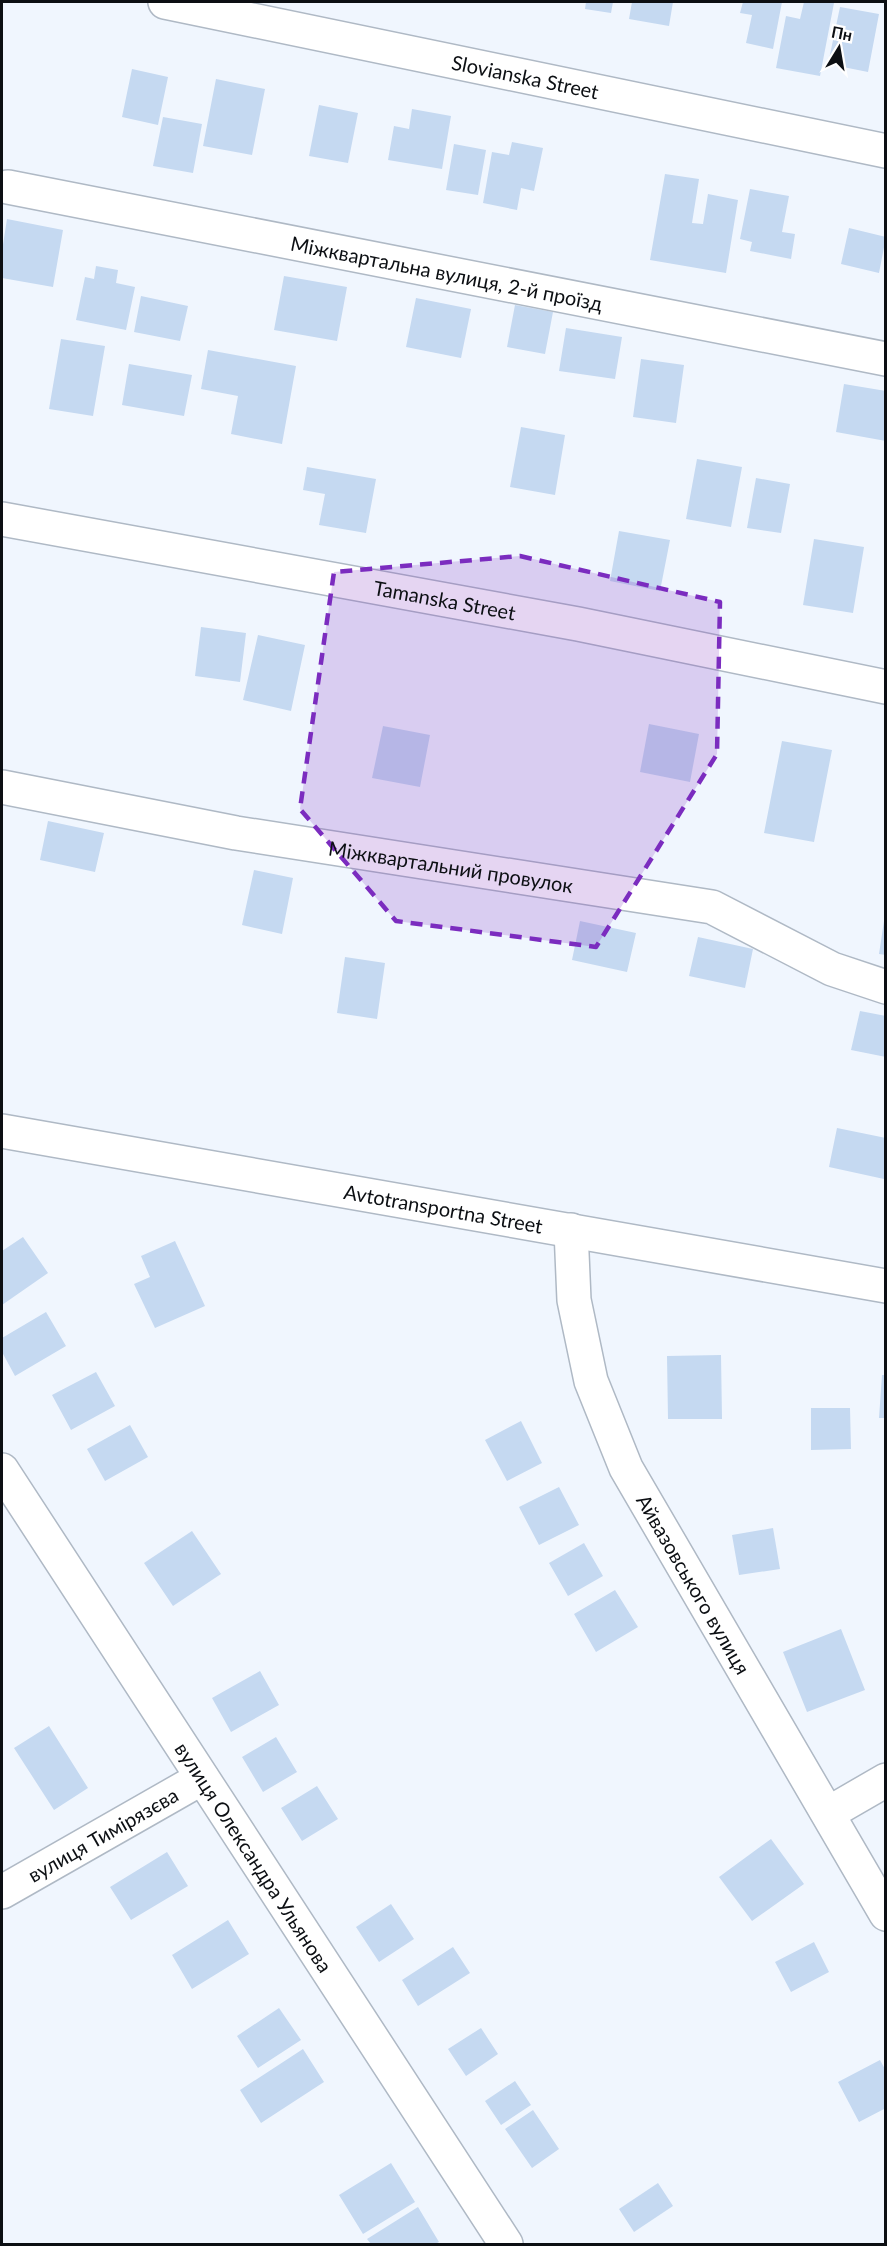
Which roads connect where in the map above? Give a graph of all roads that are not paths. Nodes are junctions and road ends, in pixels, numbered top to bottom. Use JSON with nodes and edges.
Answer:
{"nodes":[{"id":1,"x":165,"y":2,"type":"edge"},
{"id":2,"x":885,"y":151,"type":"edge"},
{"id":3,"x":8,"y":187,"type":"dead end"},
{"id":4,"x":885,"y":359,"type":"edge"},
{"id":5,"x":2,"y":519,"type":"edge"},
{"id":6,"x":885,"y":687,"type":"edge"},
{"id":7,"x":2,"y":787,"type":"edge"},
{"id":8,"x":885,"y":987,"type":"edge"},
{"id":9,"x":2,"y":1131,"type":"edge"},
{"id":10,"x":571,"y":1230,"type":"junction"},
{"id":11,"x":885,"y":1286,"type":"edge"},
{"id":12,"x":2,"y":1470,"type":"edge"},
{"id":13,"x":202,"y":1778,"type":"junction"},
{"id":14,"x":885,"y":1780,"type":"edge"},
{"id":15,"x":829,"y":1813,"type":"junction"},
{"id":16,"x":2,"y":1892,"type":"edge"},
{"id":17,"x":885,"y":1914,"type":"edge"},
{"id":18,"x":506,"y":2244,"type":"edge"}],
"edges":[{"from":1,"to":2,"type":"street","name":"Slovianska Street"},
{"from":3,"to":4,"type":"street","name":"Міжквартальна вулиця, 2-й проїзд"},
{"from":5,"to":6,"type":"street","name":"Tamanska Street"},
{"from":7,"to":8,"type":"street","name":"Міжквартальний провулок"},
{"from":9,"to":10,"type":"street","name":"Avtotransportna Street"},
{"from":10,"to":11,"type":"street","name":"Avtotransportna Street"},
{"from":10,"to":15,"type":"street","name":"Айвазовського вулиця"},
{"from":12,"to":13,"type":"street","name":"вулиця Олександра Ульянова"},
{"from":13,"to":16,"type":"street","name":"вулиця Тимірязєва"},
{"from":13,"to":18,"type":"street","name":"вулиця Олександра Ульянова"},
{"from":14,"to":15,"type":"street"},
{"from":15,"to":17,"type":"street","name":"Айвазовського вулиця"}]}
